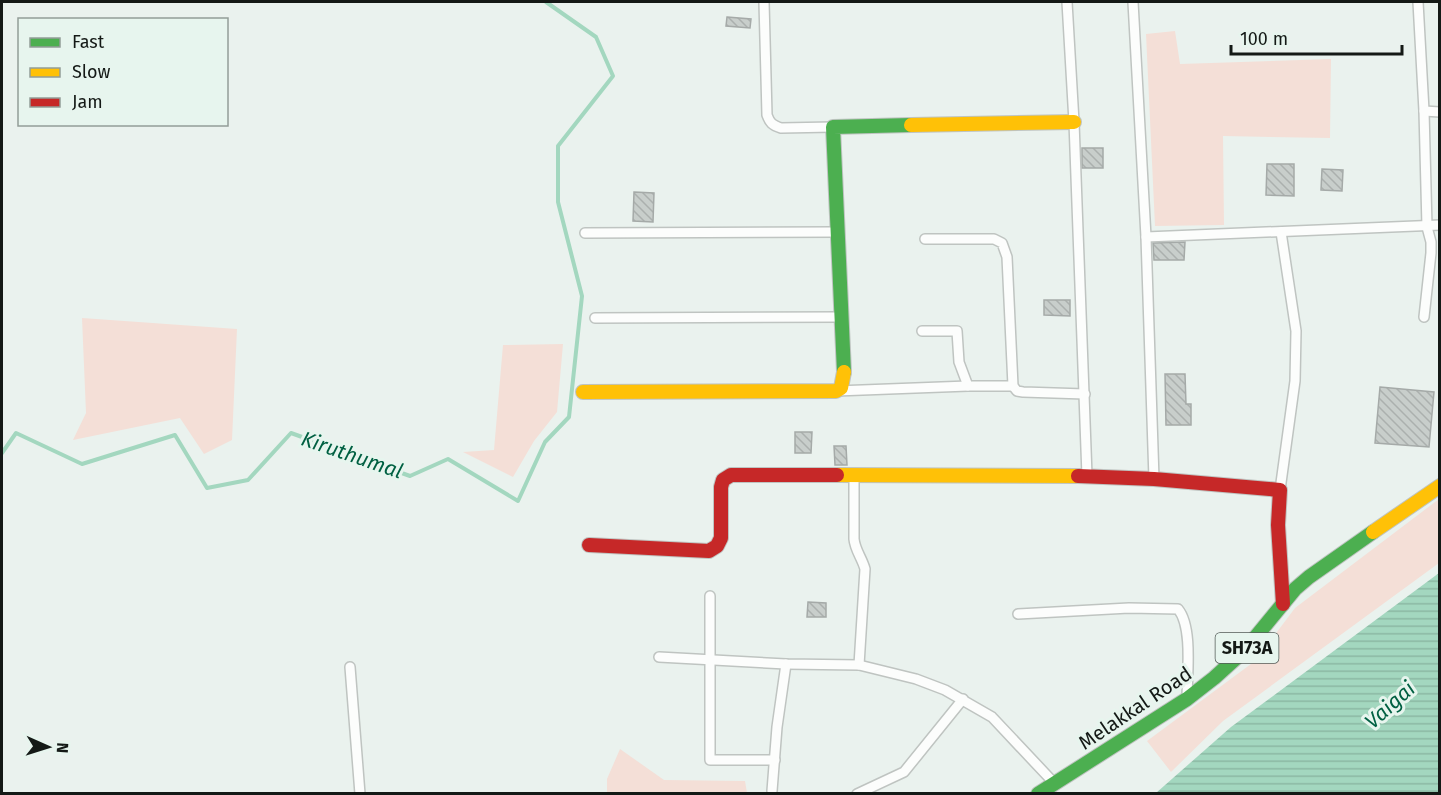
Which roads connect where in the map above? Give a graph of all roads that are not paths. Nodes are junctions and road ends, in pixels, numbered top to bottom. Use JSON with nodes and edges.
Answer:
{"nodes":[{"id":1,"x":764,"y":2,"type":"edge"},
{"id":2,"x":1067,"y":2,"type":"edge"},
{"id":3,"x":1133,"y":2,"type":"edge"},
{"id":4,"x":1418,"y":2,"type":"edge"},
{"id":5,"x":1424,"y":111,"type":"junction"},
{"id":6,"x":1440,"y":112,"type":"edge"},
{"id":7,"x":1074,"y":122,"type":"junction"},
{"id":8,"x":832,"y":127,"type":"junction"},
{"id":9,"x":1440,"y":225,"type":"edge"},
{"id":10,"x":1427,"y":226,"type":"junction"},
{"id":11,"x":837,"y":232,"type":"junction"},
{"id":12,"x":1281,"y":232,"type":"junction"},
{"id":13,"x":585,"y":233,"type":"dead end"},
{"id":14,"x":1146,"y":237,"type":"junction"},
{"id":15,"x":925,"y":239,"type":"dead end"},
{"id":16,"x":840,"y":317,"type":"junction"},
{"id":17,"x":1424,"y":317,"type":"dead end"},
{"id":18,"x":595,"y":318,"type":"dead end"},
{"id":19,"x":922,"y":331,"type":"dead end"},
{"id":20,"x":968,"y":386,"type":"junction"},
{"id":21,"x":1013,"y":386,"type":"junction"},
{"id":22,"x":836,"y":391,"type":"junction"},
{"id":23,"x":583,"y":392,"type":"dead end"},
{"id":24,"x":1085,"y":394,"type":"junction"},
{"id":25,"x":854,"y":476,"type":"junction"},
{"id":26,"x":1087,"y":476,"type":"junction"},
{"id":27,"x":1154,"y":479,"type":"junction"},
{"id":28,"x":1440,"y":486,"type":"edge"},
{"id":29,"x":1280,"y":490,"type":"junction"},
{"id":30,"x":589,"y":544,"type":"dead end"},
{"id":31,"x":710,"y":596,"type":"dead end"},
{"id":32,"x":1283,"y":604,"type":"junction"},
{"id":33,"x":1018,"y":614,"type":"dead end"},
{"id":34,"x":659,"y":657,"type":"dead end"},
{"id":35,"x":711,"y":660,"type":"junction"},
{"id":36,"x":786,"y":664,"type":"junction"},
{"id":37,"x":859,"y":665,"type":"junction"},
{"id":38,"x":350,"y":667,"type":"dead end"},
{"id":39,"x":963,"y":699,"type":"junction"},
{"id":40,"x":1187,"y":699,"type":"junction"},
{"id":41,"x":774,"y":759,"type":"junction"},
{"id":42,"x":1055,"y":784,"type":"junction"},
{"id":43,"x":771,"y":791,"type":"dead end"},
{"id":44,"x":360,"y":794,"type":"edge"},
{"id":45,"x":857,"y":794,"type":"edge"},
{"id":46,"x":1038,"y":794,"type":"edge"}],
"edges":[{"from":1,"to":8,"type":"street"},
{"from":2,"to":7,"type":"street"},
{"from":3,"to":14,"type":"street"},
{"from":4,"to":5,"type":"street"},
{"from":5,"to":6,"type":"street"},
{"from":5,"to":10,"type":"street"},
{"from":7,"to":8,"type":"street"},
{"from":7,"to":24,"type":"street"},
{"from":8,"to":11,"type":"street"},
{"from":9,"to":10,"type":"street"},
{"from":10,"to":12,"type":"street"},
{"from":10,"to":17,"type":"street"},
{"from":11,"to":13,"type":"street"},
{"from":11,"to":16,"type":"street"},
{"from":12,"to":14,"type":"street"},
{"from":12,"to":29,"type":"street"},
{"from":14,"to":27,"type":"street"},
{"from":15,"to":21,"type":"street"},
{"from":16,"to":18,"type":"street"},
{"from":16,"to":22,"type":"street"},
{"from":19,"to":20,"type":"street"},
{"from":20,"to":21,"type":"street"},
{"from":20,"to":22,"type":"street"},
{"from":21,"to":24,"type":"street"},
{"from":22,"to":23,"type":"street"},
{"from":24,"to":26,"type":"street"},
{"from":25,"to":26,"type":"street"},
{"from":25,"to":30,"type":"street"},
{"from":25,"to":37,"type":"street"},
{"from":26,"to":27,"type":"street"},
{"from":27,"to":29,"type":"street"},
{"from":28,"to":32,"type":"street","name":"Melakkal Road","number":"SH73A"},
{"from":29,"to":32,"type":"street"},
{"from":31,"to":35,"type":"street"},
{"from":32,"to":40,"type":"street","name":"Melakkal Road","number":"SH73A"},
{"from":33,"to":40,"type":"street"},
{"from":34,"to":35,"type":"street"},
{"from":35,"to":36,"type":"street"},
{"from":35,"to":41,"type":"street"},
{"from":36,"to":37,"type":"street"},
{"from":36,"to":41,"type":"street"},
{"from":37,"to":39,"type":"street"},
{"from":38,"to":44,"type":"street"},
{"from":39,"to":42,"type":"street"},
{"from":39,"to":45,"type":"street"},
{"from":40,"to":42,"type":"street","name":"Melakkal Road","number":"SH73A"},
{"from":41,"to":43,"type":"street"},
{"from":42,"to":46,"type":"street","name":"Melakkal Road","number":"SH73A"}]}
